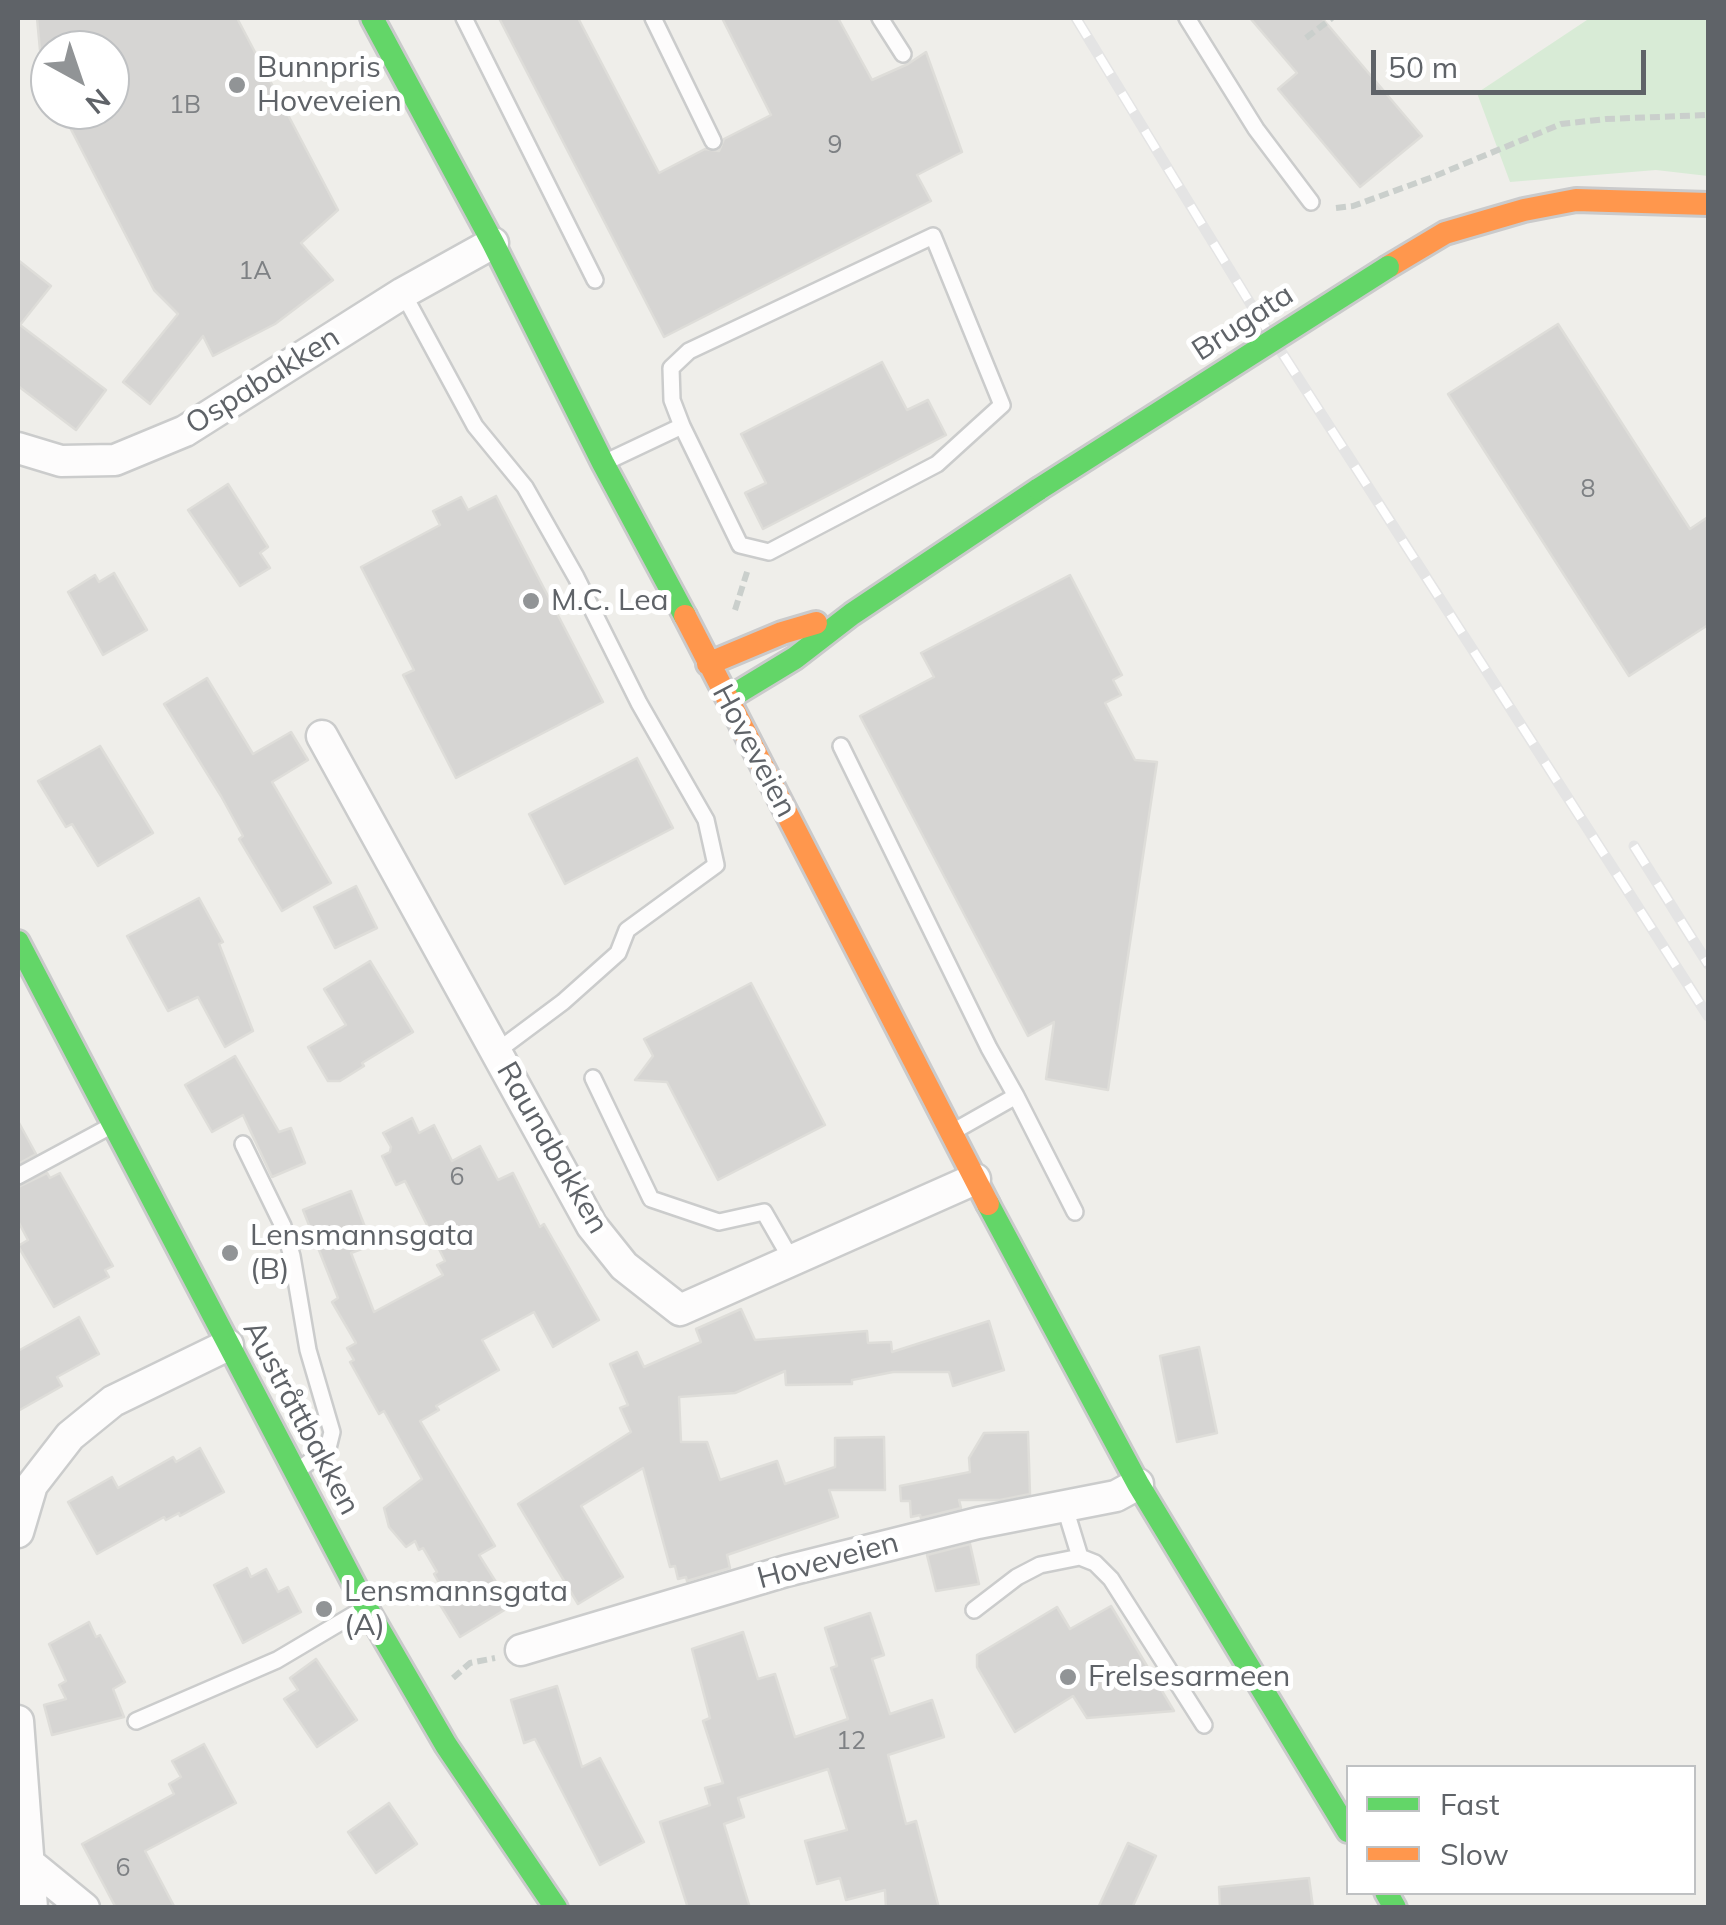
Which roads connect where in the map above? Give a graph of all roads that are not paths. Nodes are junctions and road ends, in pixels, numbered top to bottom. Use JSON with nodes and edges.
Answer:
{"nodes":[{"id":1,"x":372,"y":18,"type":"edge"},
{"id":2,"x":464,"y":18,"type":"edge"},
{"id":3,"x":653,"y":18,"type":"edge"},
{"id":4,"x":880,"y":18,"type":"edge"},
{"id":5,"x":1187,"y":18,"type":"edge"},
{"id":6,"x":903,"y":54,"type":"dead end"},
{"id":7,"x":713,"y":141,"type":"dead end"},
{"id":8,"x":1311,"y":202,"type":"road end"},
{"id":9,"x":1708,"y":204,"type":"edge"},
{"id":10,"x":493,"y":243,"type":"junction"},
{"id":11,"x":596,"y":280,"type":"dead end"},
{"id":12,"x":403,"y":293,"type":"junction"},
{"id":13,"x":682,"y":426,"type":"junction"},
{"id":14,"x":18,"y":448,"type":"edge"},
{"id":15,"x":603,"y":464,"type":"junction"},
{"id":16,"x":852,"y":614,"type":"junction"},
{"id":17,"x":708,"y":664,"type":"junction"},
{"id":18,"x":728,"y":698,"type":"junction"},
{"id":19,"x":322,"y":736,"type":"dead end"},
{"id":20,"x":841,"y":746,"type":"dead end"},
{"id":21,"x":18,"y":942,"type":"edge"},
{"id":22,"x":496,"y":1052,"type":"junction"},
{"id":23,"x":593,"y":1078,"type":"dead end"},
{"id":24,"x":1016,"y":1096,"type":"junction"},
{"id":25,"x":112,"y":1125,"type":"junction"},
{"id":26,"x":950,"y":1133,"type":"junction"},
{"id":27,"x":243,"y":1144,"type":"dead end"},
{"id":28,"x":18,"y":1176,"type":"edge"},
{"id":29,"x":975,"y":1179,"type":"junction"},
{"id":30,"x":1075,"y":1212,"type":"dead end"},
{"id":31,"x":790,"y":1260,"type":"junction"},
{"id":32,"x":228,"y":1344,"type":"junction"},
{"id":33,"x":295,"y":1472,"type":"junction"},
{"id":34,"x":1138,"y":1484,"type":"junction"},
{"id":35,"x":1066,"y":1508,"type":"junction"},
{"id":36,"x":18,"y":1532,"type":"edge"},
{"id":37,"x":1080,"y":1558,"type":"junction"},
{"id":38,"x":366,"y":1607,"type":"junction"},
{"id":39,"x":974,"y":1610,"type":"dead end"},
{"id":40,"x":521,"y":1650,"type":"road end"},
{"id":41,"x":18,"y":1721,"type":"edge"},
{"id":42,"x":136,"y":1721,"type":"dead end"},
{"id":43,"x":1204,"y":1725,"type":"dead end"},
{"id":44,"x":1346,"y":1828,"type":"edge"},
{"id":45,"x":29,"y":1863,"type":"junction"},
{"id":46,"x":32,"y":1908,"type":"edge"},
{"id":47,"x":84,"y":1908,"type":"edge"},
{"id":48,"x":556,"y":1908,"type":"edge"}],
"edges":[{"from":1,"to":10,"type":"main road","name":"Hoveveien"},
{"from":2,"to":11,"type":"lane"},
{"from":3,"to":7,"type":"lane"},
{"from":4,"to":6,"type":"lane"},
{"from":5,"to":8,"type":"lane"},
{"from":9,"to":16,"type":"main road","name":"Brugata","bridge":true},
{"from":10,"to":12,"type":"street","name":"Ospabakken"},
{"from":10,"to":15,"type":"main road","name":"Hoveveien"},
{"from":12,"to":14,"type":"street","name":"Ospabakken"},
{"from":12,"to":22,"type":"lane"},
{"from":13,"to":13,"type":"lane"},
{"from":13,"to":15,"type":"lane"},
{"from":15,"to":17,"type":"main road","name":"Hoveveien"},
{"from":16,"to":17,"type":"main road","name":"Brugata"},
{"from":16,"to":18,"type":"main road","name":"Brugata"},
{"from":17,"to":18,"type":"main road","name":"Hoveveien"},
{"from":18,"to":26,"type":"main road","name":"Hoveveien"},
{"from":19,"to":22,"type":"street","name":"Raunabakken"},
{"from":20,"to":24,"type":"lane"},
{"from":21,"to":25,"type":"main road","name":"Austråttbakken"},
{"from":22,"to":31,"type":"street","name":"Raunabakken"},
{"from":23,"to":31,"type":"lane"},
{"from":24,"to":26,"type":"lane"},
{"from":24,"to":30,"type":"lane"},
{"from":25,"to":28,"type":"lane"},
{"from":25,"to":32,"type":"main road","name":"Austråttbakken"},
{"from":26,"to":29,"type":"main road","name":"Hoveveien"},
{"from":27,"to":33,"type":"lane"},
{"from":29,"to":31,"type":"street","name":"Raunabakken"},
{"from":29,"to":34,"type":"main road","name":"Hoveveien"},
{"from":32,"to":33,"type":"main road","name":"Austråttbakken"},
{"from":32,"to":36,"type":"street"},
{"from":33,"to":38,"type":"main road","name":"Austråttbakken"},
{"from":34,"to":35,"type":"street","name":"Hoveveien"},
{"from":34,"to":44,"type":"main road","name":"Hoveveien"},
{"from":35,"to":37,"type":"lane"},
{"from":35,"to":40,"type":"street","name":"Hoveveien"},
{"from":37,"to":39,"type":"lane"},
{"from":37,"to":43,"type":"lane"},
{"from":38,"to":42,"type":"lane"},
{"from":38,"to":48,"type":"main road","name":"Austråttbakken"},
{"from":41,"to":45,"type":"street"},
{"from":45,"to":46,"type":"street"},
{"from":45,"to":47,"type":"street"}]}
